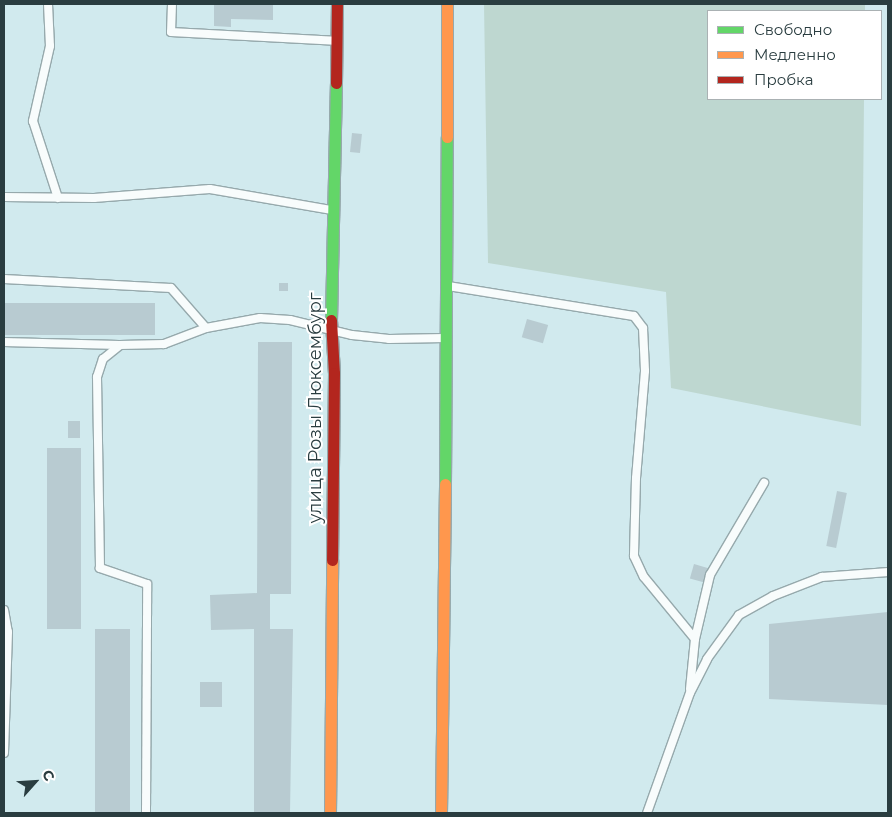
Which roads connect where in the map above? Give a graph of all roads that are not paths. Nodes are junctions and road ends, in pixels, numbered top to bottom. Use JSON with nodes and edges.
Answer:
{"nodes":[{"id":1,"x":48,"y":4,"type":"edge"},
{"id":2,"x":172,"y":4,"type":"edge"},
{"id":3,"x":337,"y":4,"type":"edge"},
{"id":4,"x":447,"y":4,"type":"edge"},
{"id":5,"x":337,"y":41,"type":"junction"},
{"id":6,"x":4,"y":197,"type":"edge"},
{"id":7,"x":58,"y":198,"type":"junction"},
{"id":8,"x":333,"y":210,"type":"junction"},
{"id":9,"x":4,"y":279,"type":"edge"},
{"id":10,"x":446,"y":285,"type":"junction"},
{"id":11,"x":206,"y":328,"type":"junction"},
{"id":12,"x":331,"y":329,"type":"junction"},
{"id":13,"x":447,"y":338,"type":"junction"},
{"id":14,"x":4,"y":342,"type":"edge"},
{"id":15,"x":120,"y":345,"type":"junction"},
{"id":16,"x":764,"y":482,"type":"dead end"},
{"id":17,"x":888,"y":572,"type":"edge"},
{"id":18,"x":4,"y":610,"type":"edge"},
{"id":19,"x":695,"y":639,"type":"junction"},
{"id":20,"x":690,"y":693,"type":"junction"},
{"id":21,"x":4,"y":753,"type":"edge"},
{"id":22,"x":146,"y":813,"type":"edge"},
{"id":23,"x":330,"y":813,"type":"edge"},
{"id":24,"x":441,"y":813,"type":"edge"},
{"id":25,"x":647,"y":813,"type":"edge"}],
"edges":[{"from":1,"to":7,"type":"lane"},
{"from":2,"to":5,"type":"lane"},
{"from":3,"to":5,"type":"street","name":"улица Розы Люксембург"},
{"from":4,"to":10,"type":"street"},
{"from":5,"to":8,"type":"street","name":"улица Розы Люксембург"},
{"from":6,"to":7,"type":"lane"},
{"from":7,"to":8,"type":"lane"},
{"from":8,"to":12,"type":"street","name":"улица Розы Люксембург"},
{"from":9,"to":11,"type":"lane"},
{"from":10,"to":13,"type":"street"},
{"from":10,"to":19,"type":"lane"},
{"from":11,"to":12,"type":"lane"},
{"from":11,"to":15,"type":"lane"},
{"from":12,"to":13,"type":"lane"},
{"from":12,"to":23,"type":"street","name":"улица Розы Люксембург"},
{"from":13,"to":24,"type":"street"},
{"from":14,"to":15,"type":"lane"},
{"from":15,"to":22,"type":"lane"},
{"from":16,"to":19,"type":"lane"},
{"from":17,"to":20,"type":"lane"},
{"from":18,"to":21,"type":"lane"},
{"from":19,"to":20,"type":"lane"},
{"from":20,"to":25,"type":"lane"}]}
